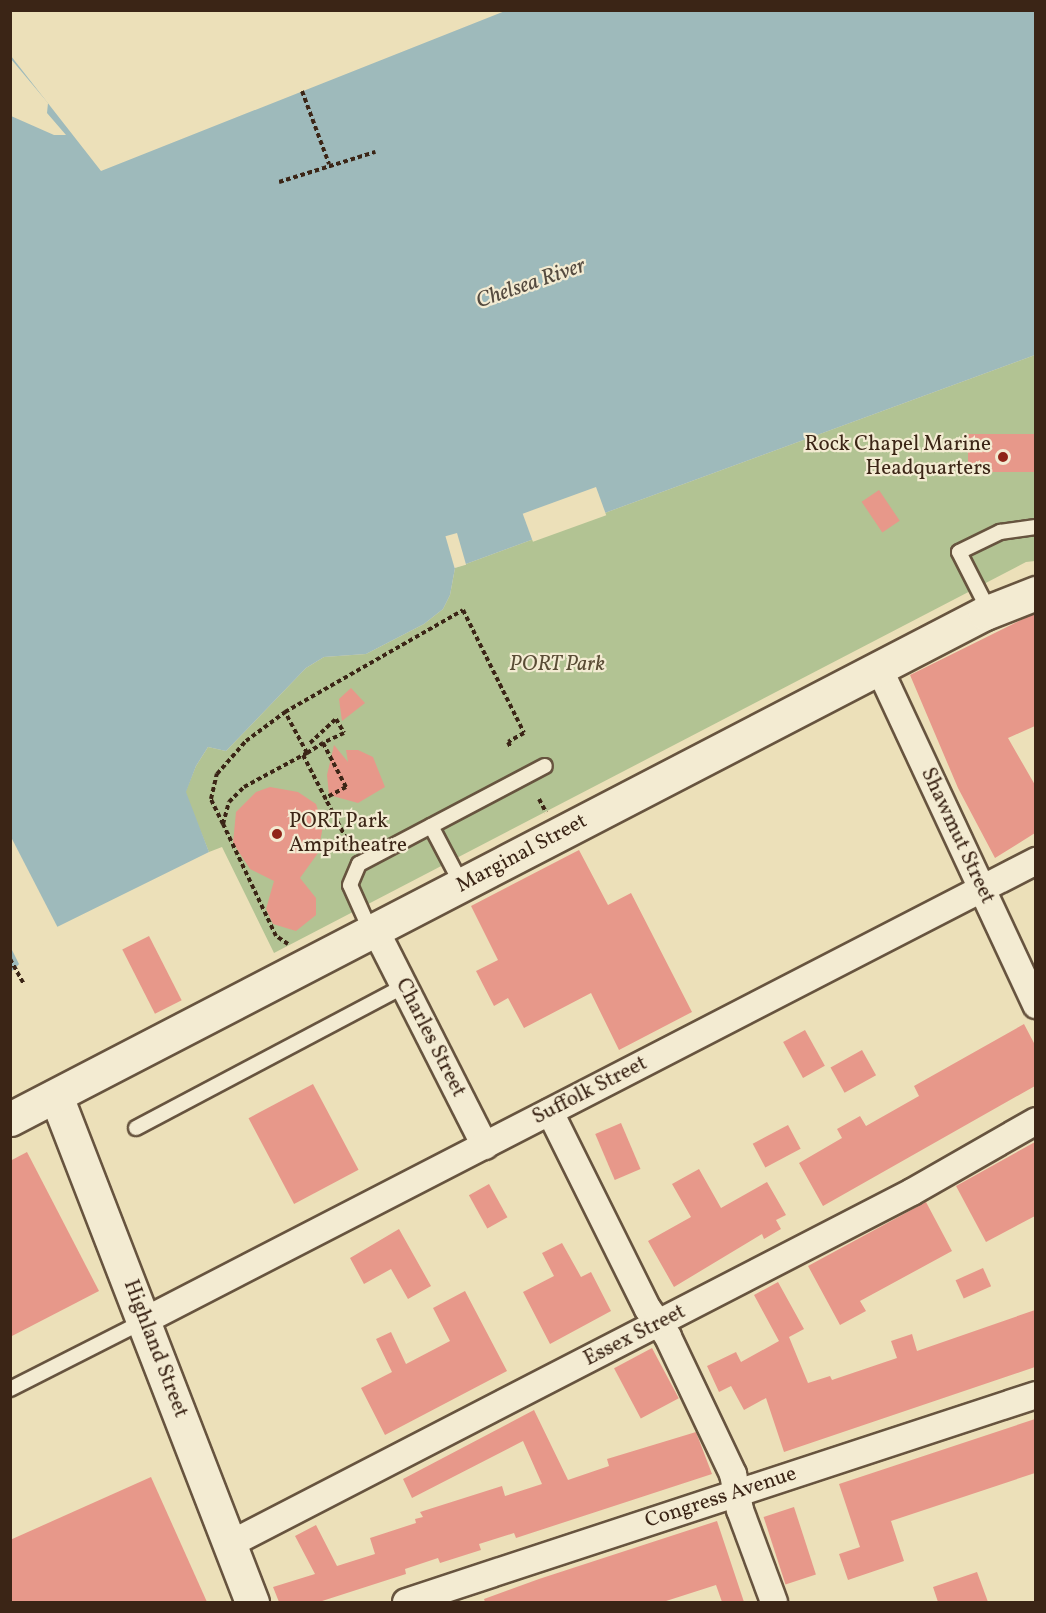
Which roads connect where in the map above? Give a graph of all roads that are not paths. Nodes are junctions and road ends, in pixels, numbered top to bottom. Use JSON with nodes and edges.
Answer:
{"nodes":[{"id":1,"x":1035,"y":527,"type":"edge"},
{"id":2,"x":1035,"y":593,"type":"edge"},
{"id":3,"x":989,"y":611,"type":"junction"},
{"id":4,"x":879,"y":668,"type":"junction"},
{"id":5,"x":546,"y":766,"type":"dead end"},
{"id":6,"x":431,"y":826,"type":"junction"},
{"id":7,"x":1035,"y":861,"type":"edge"},
{"id":8,"x":463,"y":885,"type":"junction"},
{"id":9,"x":981,"y":889,"type":"junction"},
{"id":10,"x":373,"y":932,"type":"junction"},
{"id":11,"x":404,"y":986,"type":"junction"},
{"id":12,"x":1035,"y":1005,"type":"edge"},
{"id":13,"x":56,"y":1096,"type":"junction"},
{"id":14,"x":550,"y":1112,"type":"junction"},
{"id":15,"x":10,"y":1119,"type":"edge"},
{"id":16,"x":1035,"y":1121,"type":"edge"},
{"id":17,"x":136,"y":1128,"type":"dead end"},
{"id":18,"x":485,"y":1146,"type":"junction"},
{"id":19,"x":144,"y":1321,"type":"junction"},
{"id":20,"x":659,"y":1324,"type":"junction"},
{"id":21,"x":10,"y":1389,"type":"edge"},
{"id":22,"x":1035,"y":1395,"type":"edge"},
{"id":23,"x":737,"y":1493,"type":"junction"},
{"id":24,"x":230,"y":1544,"type":"junction"},
{"id":25,"x":252,"y":1602,"type":"edge"},
{"id":26,"x":406,"y":1602,"type":"edge"},
{"id":27,"x":774,"y":1602,"type":"edge"}],
"edges":[{"from":1,"to":3,"type":"lane"},
{"from":2,"to":3,"type":"main road","name":"Marginal Street"},
{"from":3,"to":4,"type":"main road","name":"Marginal Street"},
{"from":4,"to":8,"type":"main road","name":"Marginal Street"},
{"from":4,"to":9,"type":"street","name":"Shawmut Street"},
{"from":5,"to":6,"type":"lane"},
{"from":6,"to":8,"type":"lane"},
{"from":6,"to":10,"type":"lane"},
{"from":7,"to":9,"type":"street","name":"Suffolk Street"},
{"from":8,"to":10,"type":"main road","name":"Marginal Street"},
{"from":9,"to":12,"type":"street","name":"Shawmut Street"},
{"from":9,"to":14,"type":"street","name":"Suffolk Street"},
{"from":10,"to":11,"type":"street","name":"Charles Street"},
{"from":10,"to":13,"type":"main road","name":"Marginal Street"},
{"from":11,"to":17,"type":"lane"},
{"from":11,"to":18,"type":"street","name":"Charles Street"},
{"from":13,"to":15,"type":"main road","name":"Marginal Street"},
{"from":13,"to":19,"type":"main road","name":"Highland Street"},
{"from":14,"to":18,"type":"street","name":"Suffolk Street"},
{"from":14,"to":20,"type":"street"},
{"from":16,"to":20,"type":"street","name":"Essex Street"},
{"from":18,"to":19,"type":"street","name":"Suffolk Street"},
{"from":19,"to":21,"type":"lane"},
{"from":19,"to":24,"type":"main road","name":"Highland Street"},
{"from":20,"to":23,"type":"street"},
{"from":20,"to":24,"type":"street","name":"Essex Street"},
{"from":22,"to":23,"type":"street","name":"Congress Avenue"},
{"from":23,"to":26,"type":"street","name":"Congress Avenue"},
{"from":23,"to":27,"type":"street"},
{"from":24,"to":25,"type":"main road","name":"Highland Street"}]}
